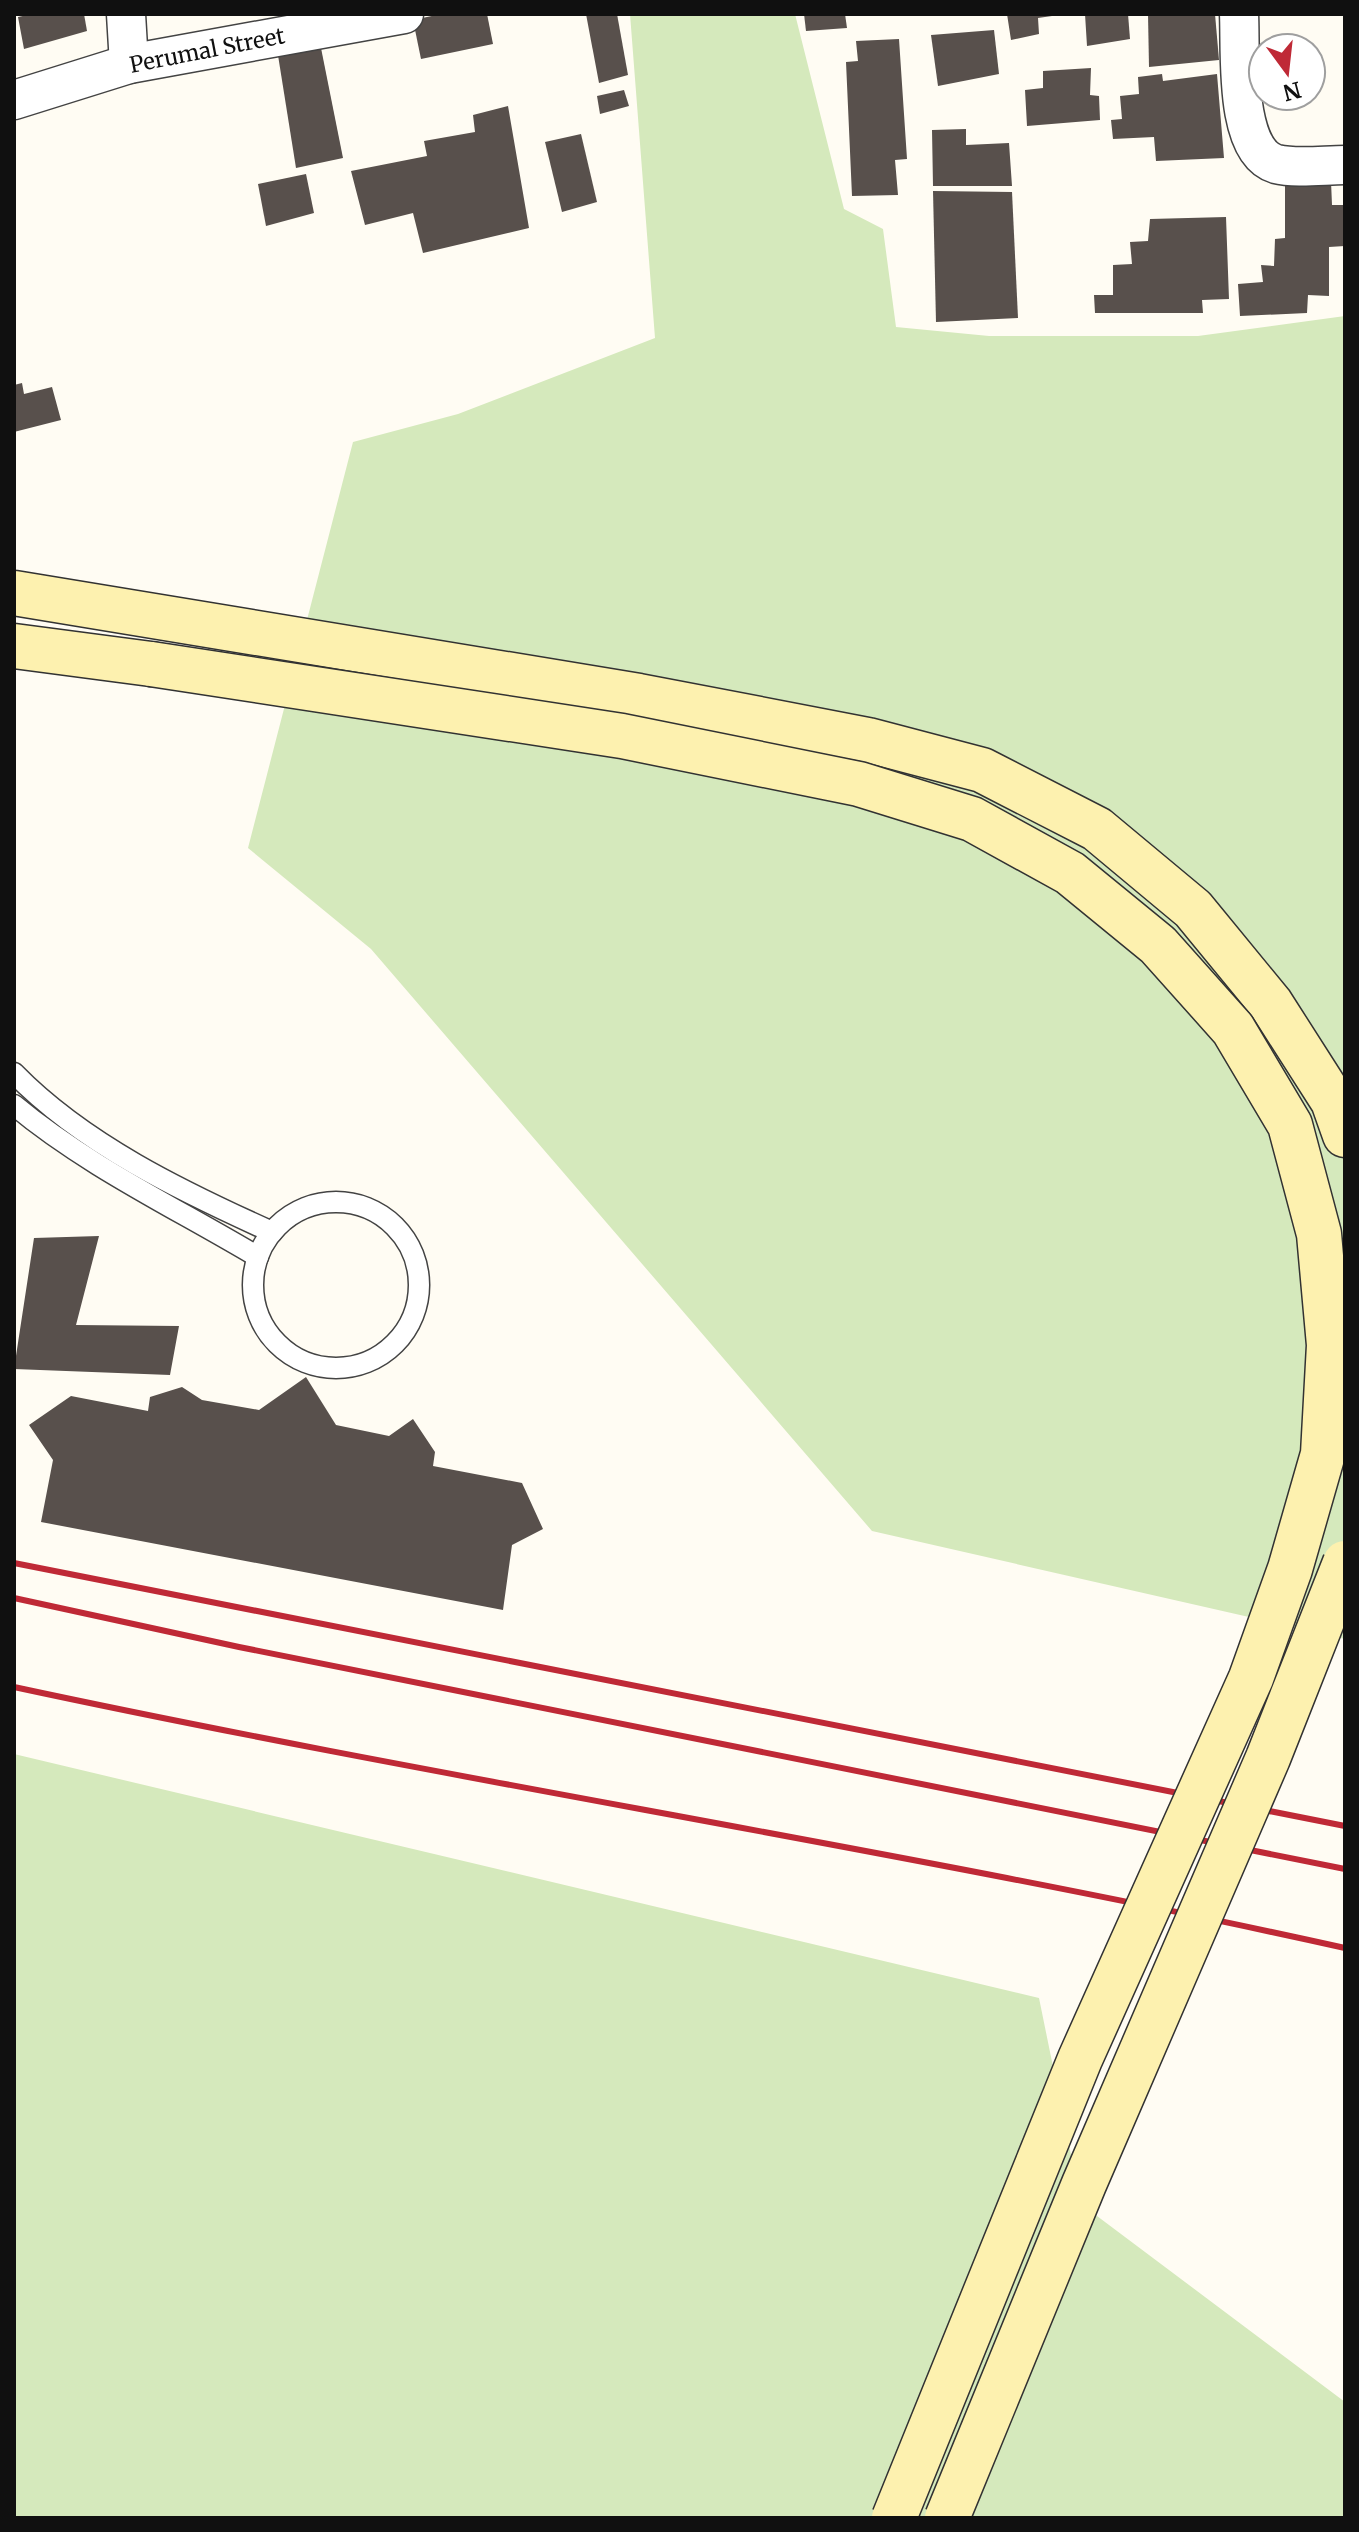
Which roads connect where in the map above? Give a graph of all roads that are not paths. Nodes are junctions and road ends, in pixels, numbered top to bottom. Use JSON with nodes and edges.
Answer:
{"nodes":[{"id":1,"x":126,"y":14,"type":"edge"},
{"id":2,"x":404,"y":14,"type":"edge"},
{"id":3,"x":1239,"y":14,"type":"edge"},
{"id":4,"x":129,"y":64,"type":"junction"},
{"id":5,"x":14,"y":100,"type":"edge"},
{"id":6,"x":1345,"y":165,"type":"edge"},
{"id":7,"x":14,"y":593,"type":"edge"},
{"id":8,"x":14,"y":646,"type":"edge"},
{"id":9,"x":14,"y":1073,"type":"edge"},
{"id":10,"x":14,"y":1105,"type":"edge"},
{"id":11,"x":1345,"y":1135,"type":"edge"},
{"id":12,"x":272,"y":1232,"type":"junction"},
{"id":13,"x":258,"y":1257,"type":"junction"},
{"id":14,"x":1345,"y":1563,"type":"edge"},
{"id":15,"x":894,"y":2518,"type":"edge"},
{"id":16,"x":947,"y":2518,"type":"edge"}],
"edges":[{"from":1,"to":4,"type":"street"},
{"from":2,"to":4,"type":"street","name":"Perumal Street"},
{"from":3,"to":6,"type":"street"},
{"from":4,"to":5,"type":"street","name":"Perumal Street"},
{"from":7,"to":11,"type":"main road"},
{"from":8,"to":15,"type":"main road","bridge":true},
{"from":9,"to":12,"type":"lane"},
{"from":10,"to":13,"type":"lane"},
{"from":12,"to":13,"type":"lane"},
{"from":12,"to":13,"type":"lane"},
{"from":14,"to":16,"type":"main road","bridge":true}]}
